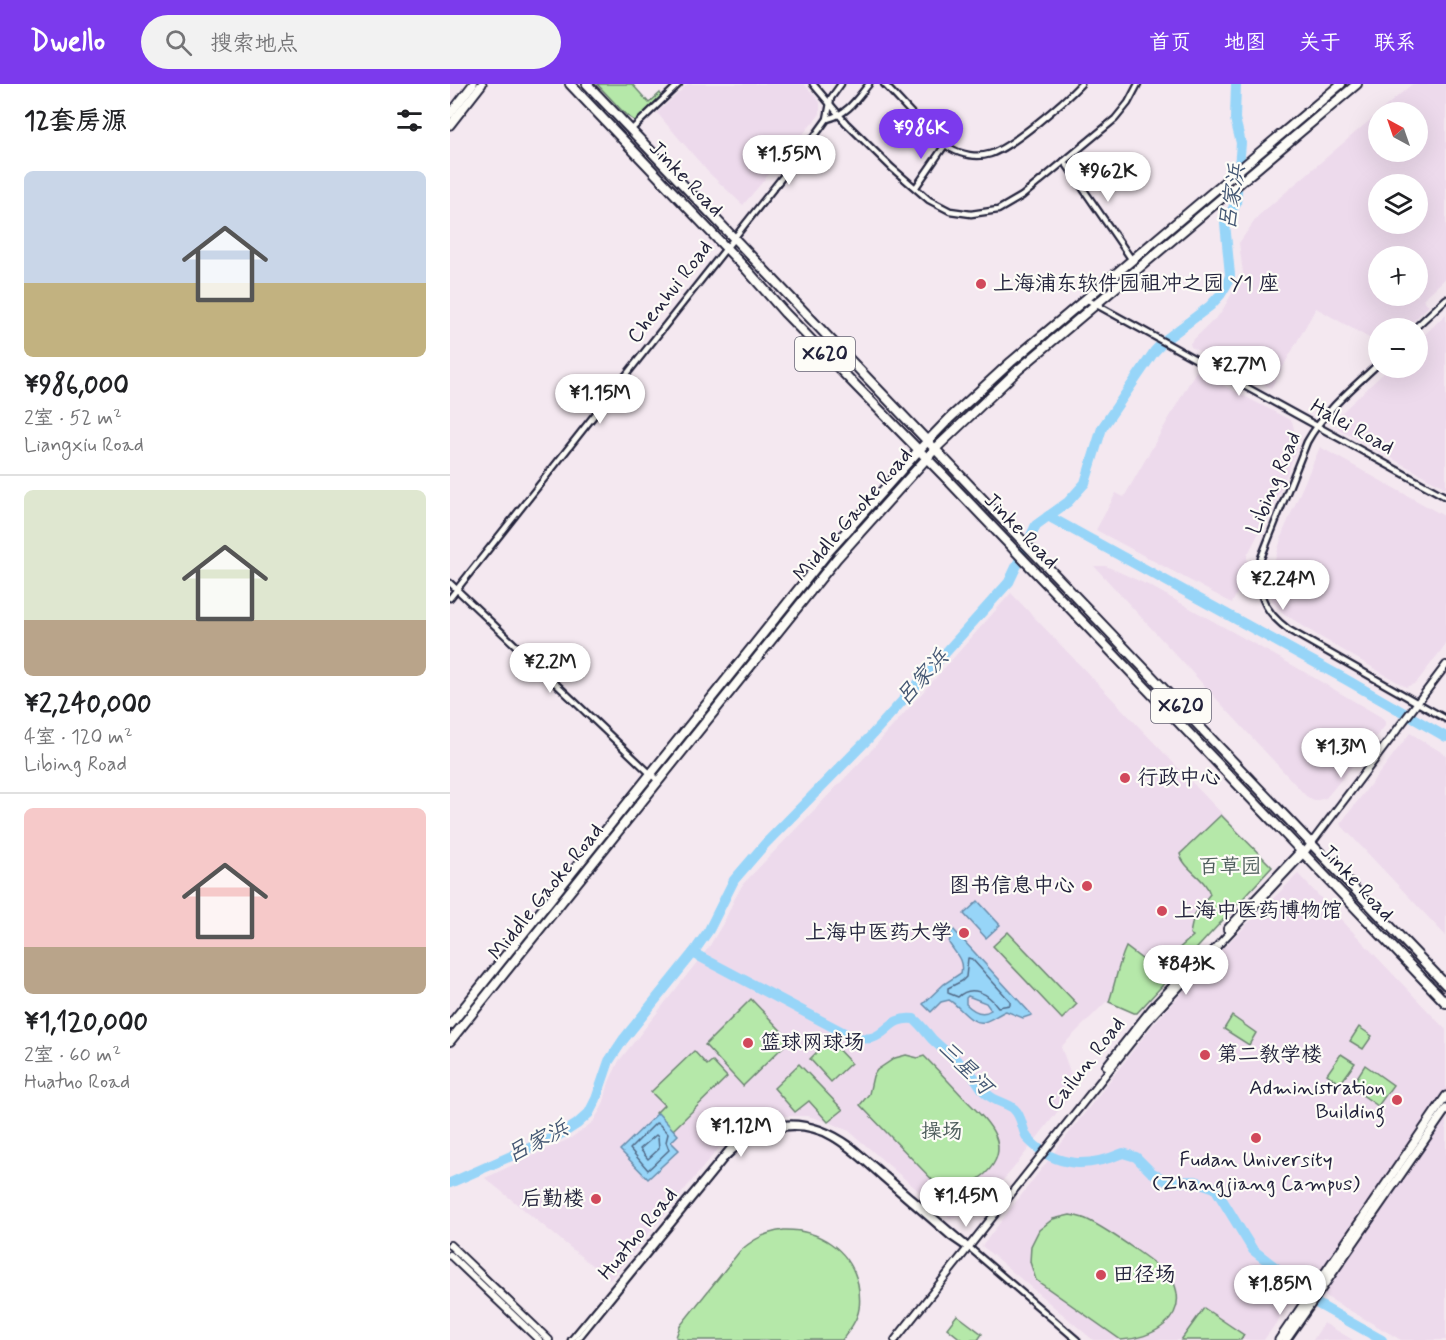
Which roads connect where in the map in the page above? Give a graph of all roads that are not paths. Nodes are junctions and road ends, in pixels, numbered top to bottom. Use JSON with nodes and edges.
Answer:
{"nodes":[{"id":1,"x":473,"y":84,"type":"edge"},
{"id":2,"x":482,"y":84,"type":"edge"},
{"id":3,"x":570,"y":84,"type":"edge"},
{"id":4,"x":587,"y":84,"type":"edge"},
{"id":5,"x":679,"y":84,"type":"edge"},
{"id":6,"x":813,"y":84,"type":"edge"},
{"id":7,"x":841,"y":84,"type":"edge"},
{"id":8,"x":869,"y":84,"type":"edge"},
{"id":9,"x":884,"y":84,"type":"edge"},
{"id":10,"x":1081,"y":84,"type":"edge"},
{"id":11,"x":1138,"y":84,"type":"edge"},
{"id":12,"x":1341,"y":84,"type":"edge"},
{"id":13,"x":1357,"y":84,"type":"edge"},
{"id":14,"x":829,"y":104,"type":"junction"},
{"id":15,"x":450,"y":114,"type":"edge"},
{"id":16,"x":839,"y":116,"type":"junction"},
{"id":17,"x":827,"y":119,"type":"junction"},
{"id":18,"x":450,"y":125,"type":"edge"},
{"id":19,"x":631,"y":130,"type":"junction"},
{"id":20,"x":945,"y":145,"type":"junction"},
{"id":21,"x":1064,"y":161,"type":"junction"},
{"id":22,"x":916,"y":187,"type":"junction"},
{"id":23,"x":733,"y":238,"type":"junction"},
{"id":24,"x":726,"y":248,"type":"junction"},
{"id":25,"x":1132,"y":260,"type":"junction"},
{"id":26,"x":1086,"y":299,"type":"junction"},
{"id":27,"x":1446,"y":299,"type":"edge"},
{"id":28,"x":1094,"y":304,"type":"junction"},
{"id":29,"x":1426,"y":318,"type":"edge"},
{"id":30,"x":1368,"y":374,"type":"edge"},
{"id":31,"x":1316,"y":426,"type":"junction"},
{"id":32,"x":928,"y":441,"type":"junction"},
{"id":33,"x":935,"y":448,"type":"junction"},
{"id":34,"x":919,"y":450,"type":"junction"},
{"id":35,"x":926,"y":458,"type":"junction"},
{"id":36,"x":1446,"y":497,"type":"edge"},
{"id":37,"x":450,"y":583,"type":"edge"},
{"id":38,"x":457,"y":590,"type":"junction"},
{"id":39,"x":450,"y":598,"type":"edge"},
{"id":40,"x":1446,"y":660,"type":"edge"},
{"id":41,"x":1446,"y":665,"type":"edge"},
{"id":42,"x":1414,"y":704,"type":"junction"},
{"id":43,"x":1446,"y":719,"type":"edge"},
{"id":44,"x":650,"y":775,"type":"junction"},
{"id":45,"x":658,"y":781,"type":"junction"},
{"id":46,"x":1310,"y":842,"type":"junction"},
{"id":47,"x":1303,"y":851,"type":"junction"},
{"id":48,"x":1446,"y":985,"type":"edge"},
{"id":49,"x":1446,"y":1003,"type":"edge"},
{"id":50,"x":450,"y":1024,"type":"edge"},
{"id":51,"x":450,"y":1041,"type":"edge"},
{"id":52,"x":1446,"y":1096,"type":"edge"},
{"id":53,"x":1446,"y":1109,"type":"edge"},
{"id":54,"x":450,"y":1245,"type":"edge"},
{"id":55,"x":967,"y":1248,"type":"junction"},
{"id":56,"x":450,"y":1255,"type":"edge"},
{"id":57,"x":1315,"y":1292,"type":"junction"},
{"id":58,"x":1304,"y":1308,"type":"junction"},
{"id":59,"x":539,"y":1340,"type":"edge"},
{"id":60,"x":549,"y":1340,"type":"edge"},
{"id":61,"x":571,"y":1340,"type":"edge"},
{"id":62,"x":577,"y":1340,"type":"edge"},
{"id":63,"x":895,"y":1340,"type":"edge"},
{"id":64,"x":1077,"y":1340,"type":"edge"},
{"id":65,"x":1279,"y":1340,"type":"edge"},
{"id":66,"x":1286,"y":1340,"type":"edge"}],
"edges":[{"from":1,"to":15,"type":"main road"},
{"from":2,"to":18,"type":"main road"},
{"from":3,"to":24,"type":"main road","name":"Jinke Road","number":"X620"},
{"from":4,"to":19,"type":"main road","name":"Jinke Road","number":"X620"},
{"from":5,"to":19,"type":"street"},
{"from":6,"to":14,"type":"street"},
{"from":7,"to":14,"type":"street"},
{"from":8,"to":16,"type":"street"},
{"from":9,"to":20,"type":"street"},
{"from":10,"to":20,"type":"street"},
{"from":11,"to":21,"type":"street"},
{"from":12,"to":25,"type":"main road","name":"Middle Gaoke Road"},
{"from":13,"to":28,"type":"main road","name":"Middle Gaoke Road"},
{"from":14,"to":16,"type":"street"},
{"from":14,"to":17,"type":"street"},
{"from":16,"to":17,"type":"street"},
{"from":16,"to":22,"type":"street"},
{"from":17,"to":23,"type":"street","name":"Chenhui Road"},
{"from":19,"to":23,"type":"main road","name":"Jinke Road","number":"X620"},
{"from":20,"to":22,"type":"street"},
{"from":21,"to":22,"type":"street"},
{"from":21,"to":25,"type":"street"},
{"from":23,"to":24,"type":"street","name":"Chenhui Road"},
{"from":23,"to":32,"type":"main road","name":"Jinke Road","number":"X620"},
{"from":24,"to":34,"type":"main road","name":"Jinke Road","number":"X620"},
{"from":24,"to":38,"type":"street","name":"Chenhui Road"},
{"from":25,"to":26,"type":"main road","name":"Middle Gaoke Road"},
{"from":26,"to":28,"type":"street","name":"Halei Road"},
{"from":26,"to":32,"type":"main road","name":"Middle Gaoke Road"},
{"from":27,"to":29,"type":"street"},
{"from":28,"to":31,"type":"street","name":"Halei Road"},
{"from":28,"to":33,"type":"main road","name":"Middle Gaoke Road"},
{"from":30,"to":31,"type":"street","name":"Libing Road"},
{"from":31,"to":36,"type":"street","name":"Halei Road"},
{"from":31,"to":42,"type":"street","name":"Libing Road"},
{"from":32,"to":33,"type":"main road","name":"Jinke Road","number":"X620"},
{"from":32,"to":34,"type":"main road","name":"Middle Gaoke Road"},
{"from":33,"to":35,"type":"main road","name":"Middle Gaoke Road"},
{"from":33,"to":46,"type":"main road","name":"Jinke Road","number":"X620"},
{"from":34,"to":35,"type":"main road","name":"Jinke Road","number":"X620"},
{"from":34,"to":44,"type":"main road","name":"Middle Gaoke Road"},
{"from":35,"to":45,"type":"main road","name":"Middle Gaoke Road"},
{"from":35,"to":47,"type":"main road","name":"Jinke Road","number":"X620"},
{"from":37,"to":38,"type":"street"},
{"from":38,"to":39,"type":"street","name":"Chenhui Road"},
{"from":38,"to":44,"type":"street"},
{"from":40,"to":42,"type":"street","name":"Cailun Road"},
{"from":41,"to":42,"type":"street","name":"Cailun Road"},
{"from":42,"to":43,"type":"street","name":"Libing Road"},
{"from":42,"to":46,"type":"street","name":"Cailun Road"},
{"from":44,"to":45,"type":"street"},
{"from":44,"to":50,"type":"main road","name":"Middle Gaoke Road"},
{"from":45,"to":51,"type":"main road","name":"Middle Gaoke Road"},
{"from":46,"to":47,"type":"street","name":"Cailun Road"},
{"from":46,"to":48,"type":"main road","name":"Jinke Road","number":"X620"},
{"from":47,"to":49,"type":"main road","name":"Jinke Road","number":"X620"},
{"from":47,"to":55,"type":"street","name":"Cailun Road"},
{"from":52,"to":57,"type":"main road"},
{"from":53,"to":57,"type":"main road"},
{"from":54,"to":60,"type":"street"},
{"from":55,"to":61,"type":"street","name":"Huatuo Road"},
{"from":55,"to":62,"type":"street","name":"Huatuo Road"},
{"from":55,"to":63,"type":"street","name":"Cailun Road"},
{"from":55,"to":64,"type":"street","name":"Huatuo Road"},
{"from":56,"to":59,"type":"street"},
{"from":57,"to":58,"type":"main road"},
{"from":58,"to":65,"type":"main road"},
{"from":58,"to":66,"type":"main road"}]}
